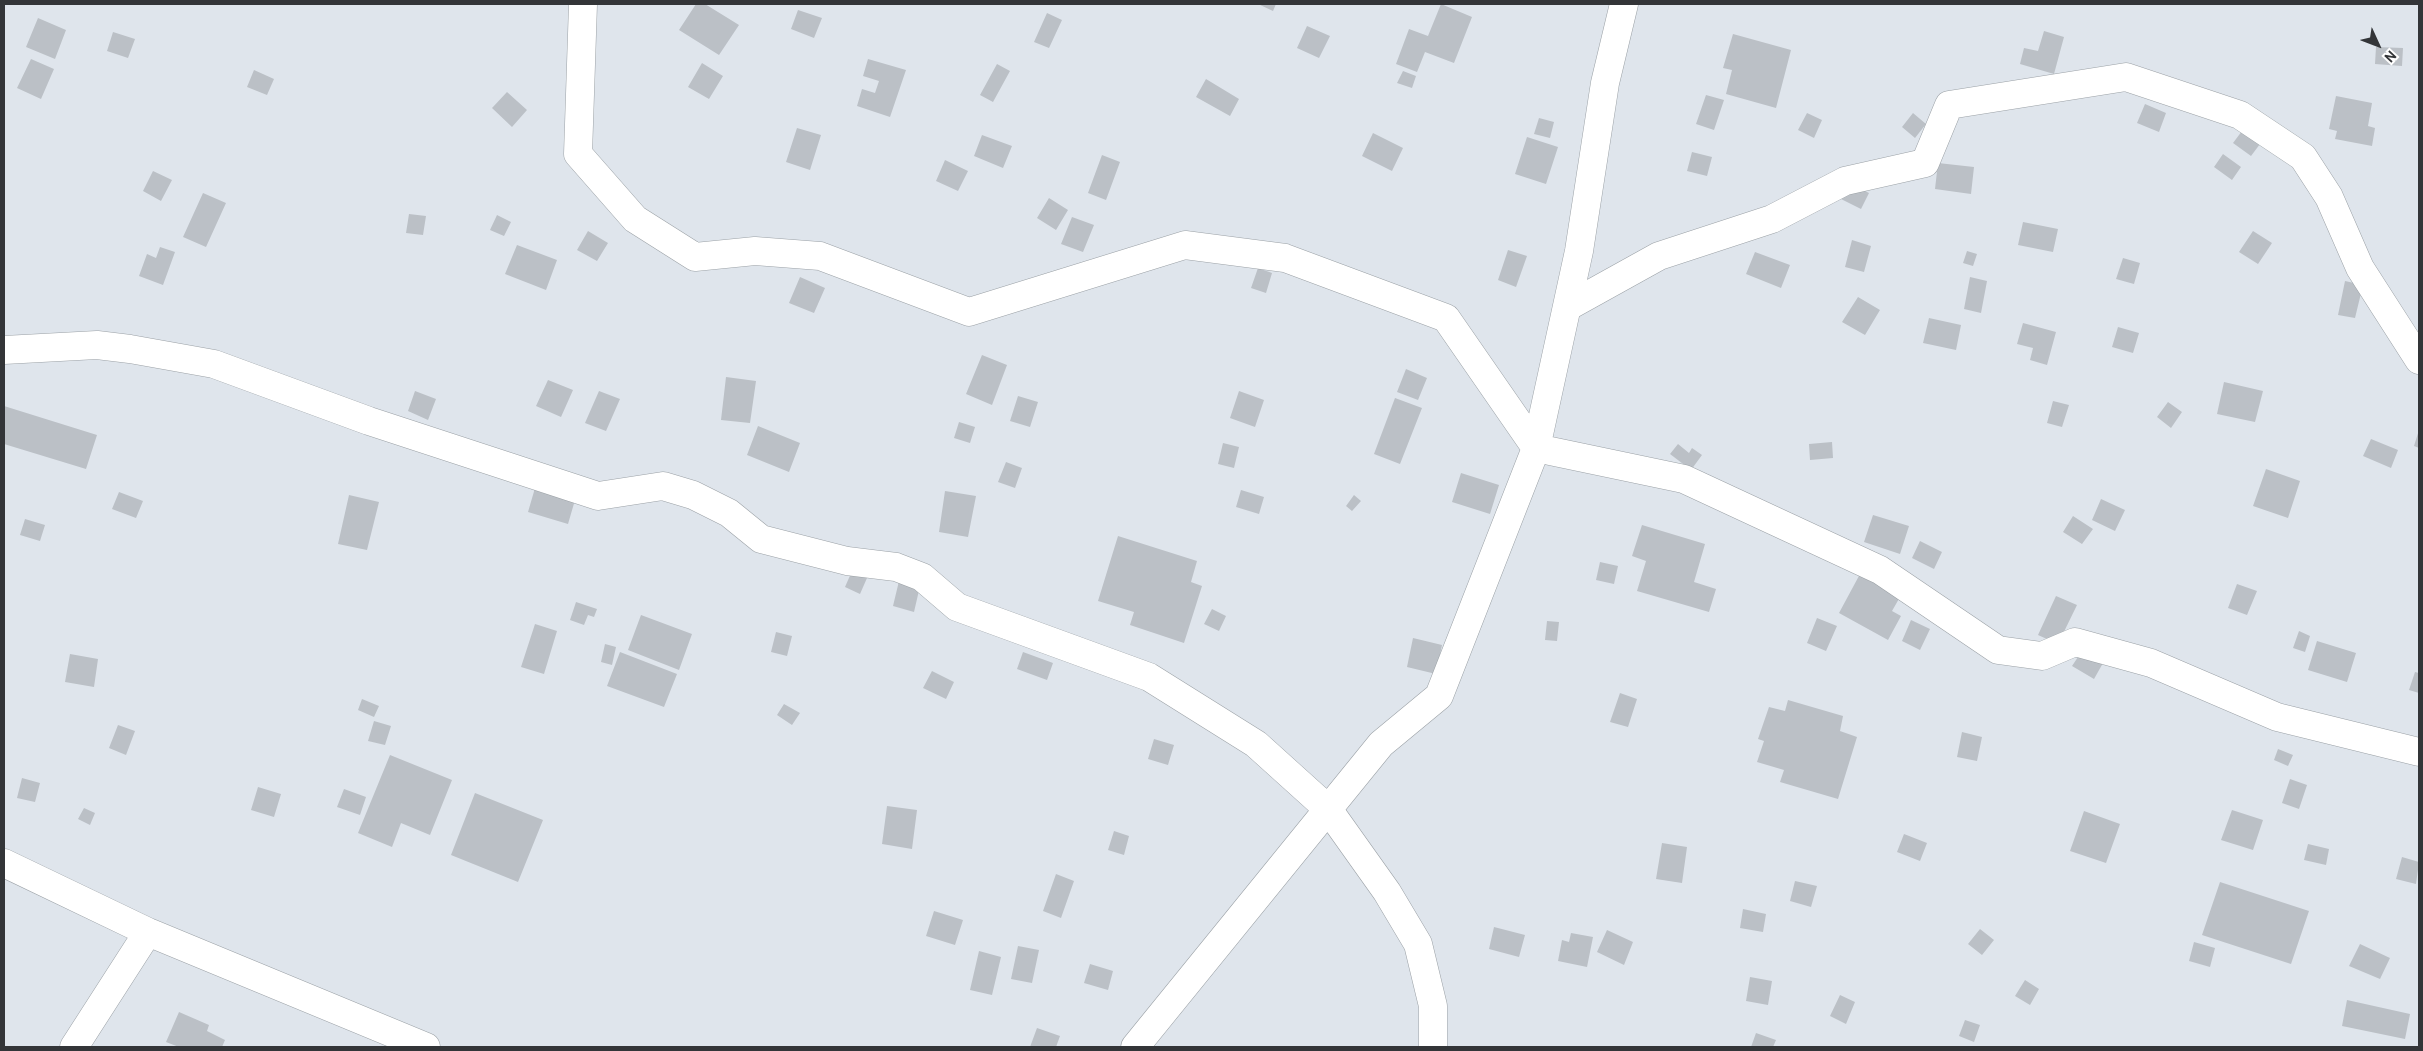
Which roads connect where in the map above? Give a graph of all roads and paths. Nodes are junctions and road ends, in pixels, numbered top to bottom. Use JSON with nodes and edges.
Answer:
{"nodes":[{"id":1,"x":583,"y":4,"type":"edge"},
{"id":2,"x":1624,"y":4,"type":"edge"},
{"id":3,"x":1567,"y":307,"type":"junction"},
{"id":4,"x":4,"y":350,"type":"edge"},
{"id":5,"x":2419,"y":360,"type":"edge"},
{"id":6,"x":1536,"y":448,"type":"junction"},
{"id":7,"x":2419,"y":752,"type":"edge"},
{"id":8,"x":1328,"y":809,"type":"junction"},
{"id":9,"x":4,"y":863,"type":"edge"},
{"id":10,"x":148,"y":932,"type":"junction"},
{"id":11,"x":74,"y":1047,"type":"edge"},
{"id":12,"x":426,"y":1047,"type":"edge"},
{"id":13,"x":1136,"y":1047,"type":"edge"},
{"id":14,"x":1433,"y":1047,"type":"edge"}],
"edges":[{"from":1,"to":6,"type":"street"},
{"from":2,"to":3,"type":"street"},
{"from":3,"to":5,"type":"street"},
{"from":3,"to":6,"type":"street"},
{"from":4,"to":8,"type":"street"},
{"from":6,"to":7,"type":"street"},
{"from":6,"to":8,"type":"street"},
{"from":8,"to":13,"type":"street"},
{"from":8,"to":14,"type":"street"},
{"from":9,"to":10,"type":"street"},
{"from":10,"to":11,"type":"street"},
{"from":10,"to":12,"type":"street"}]}
